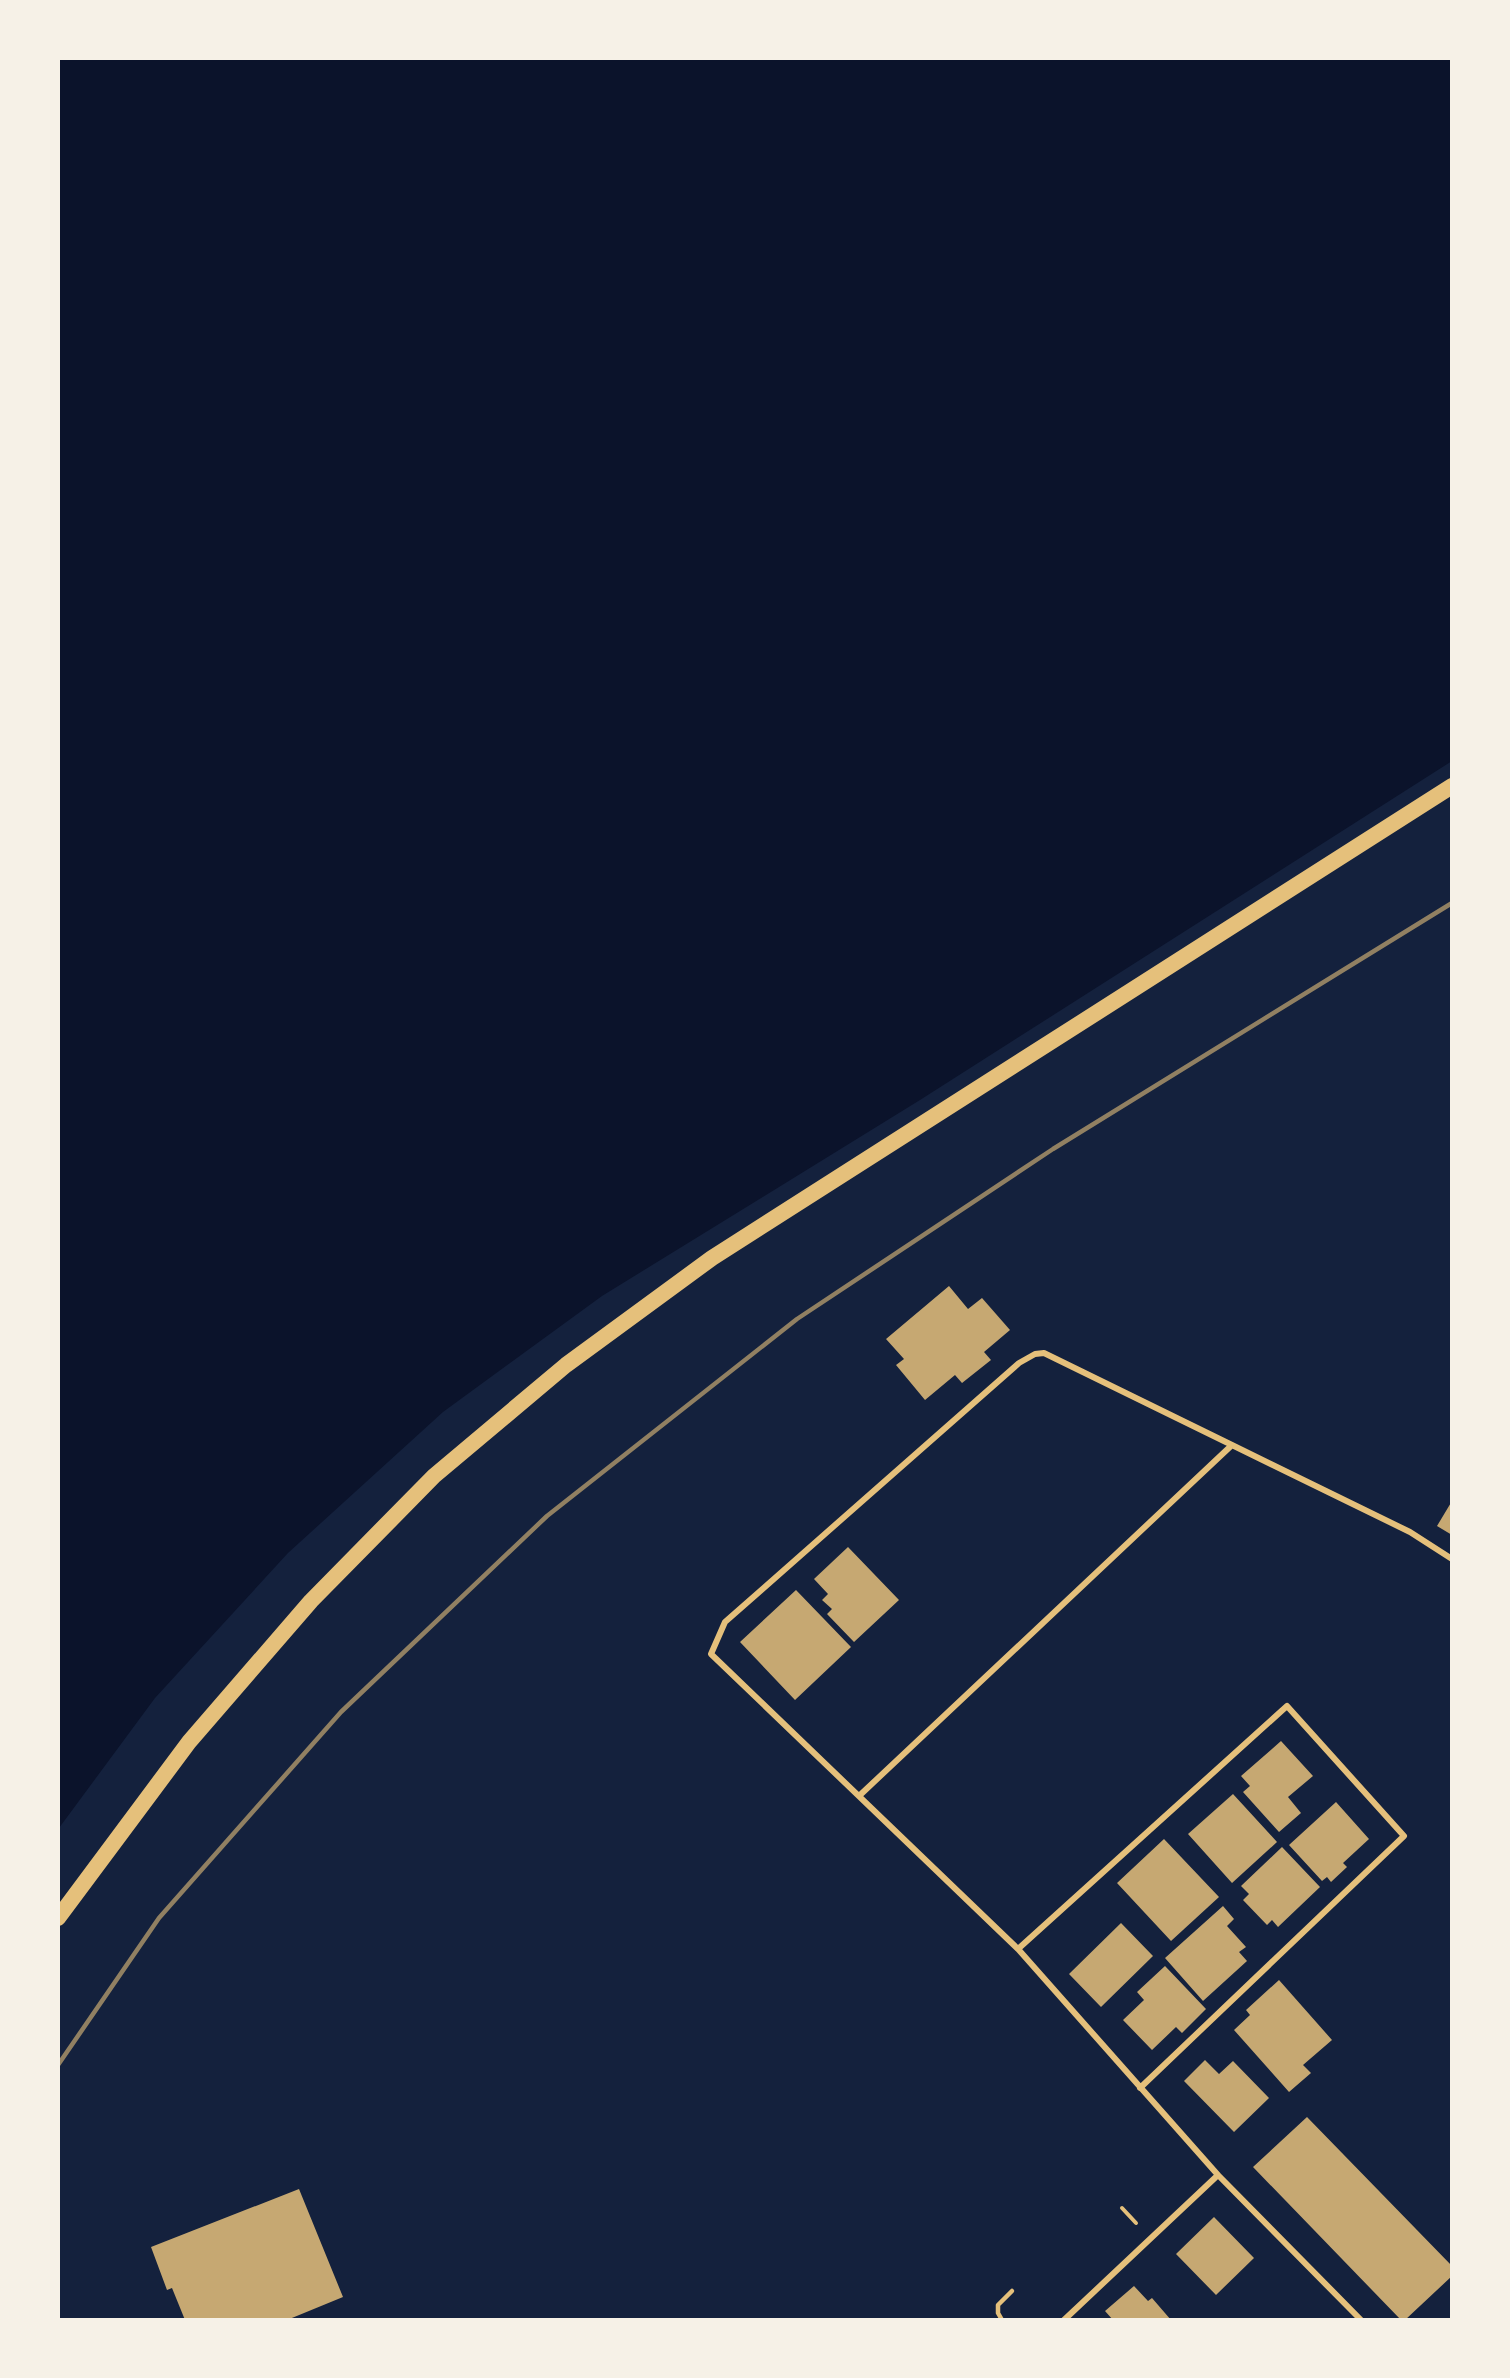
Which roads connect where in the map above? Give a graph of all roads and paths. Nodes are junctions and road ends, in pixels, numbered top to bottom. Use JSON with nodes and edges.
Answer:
{"nodes":[{"id":1,"x":1452,"y":786,"type":"edge"},
{"id":2,"x":1232,"y":1445,"type":"junction"},
{"id":3,"x":1452,"y":1560,"type":"edge"},
{"id":4,"x":859,"y":1796,"type":"junction"},
{"id":5,"x":58,"y":1918,"type":"edge"},
{"id":6,"x":1018,"y":1949,"type":"junction"},
{"id":7,"x":1140,"y":2088,"type":"junction"},
{"id":8,"x":1218,"y":2175,"type":"junction"},
{"id":9,"x":1122,"y":2208,"type":"dead end"},
{"id":10,"x":1137,"y":2224,"type":"dead end"},
{"id":11,"x":1012,"y":2291,"type":"dead end"},
{"id":12,"x":1002,"y":2319,"type":"edge"},
{"id":13,"x":1064,"y":2319,"type":"edge"},
{"id":14,"x":1361,"y":2319,"type":"edge"}],
"edges":[{"from":1,"to":5,"type":"highway"},
{"from":2,"to":3,"type":"street"},
{"from":2,"to":4,"type":"street"},
{"from":2,"to":4,"type":"street"},
{"from":4,"to":6,"type":"street"},
{"from":6,"to":7,"type":"street"},
{"from":6,"to":7,"type":"street"},
{"from":7,"to":8,"type":"street"},
{"from":8,"to":13,"type":"street"},
{"from":8,"to":14,"type":"street"},
{"from":9,"to":10,"type":"path"},
{"from":11,"to":12,"type":"lane"}]}
